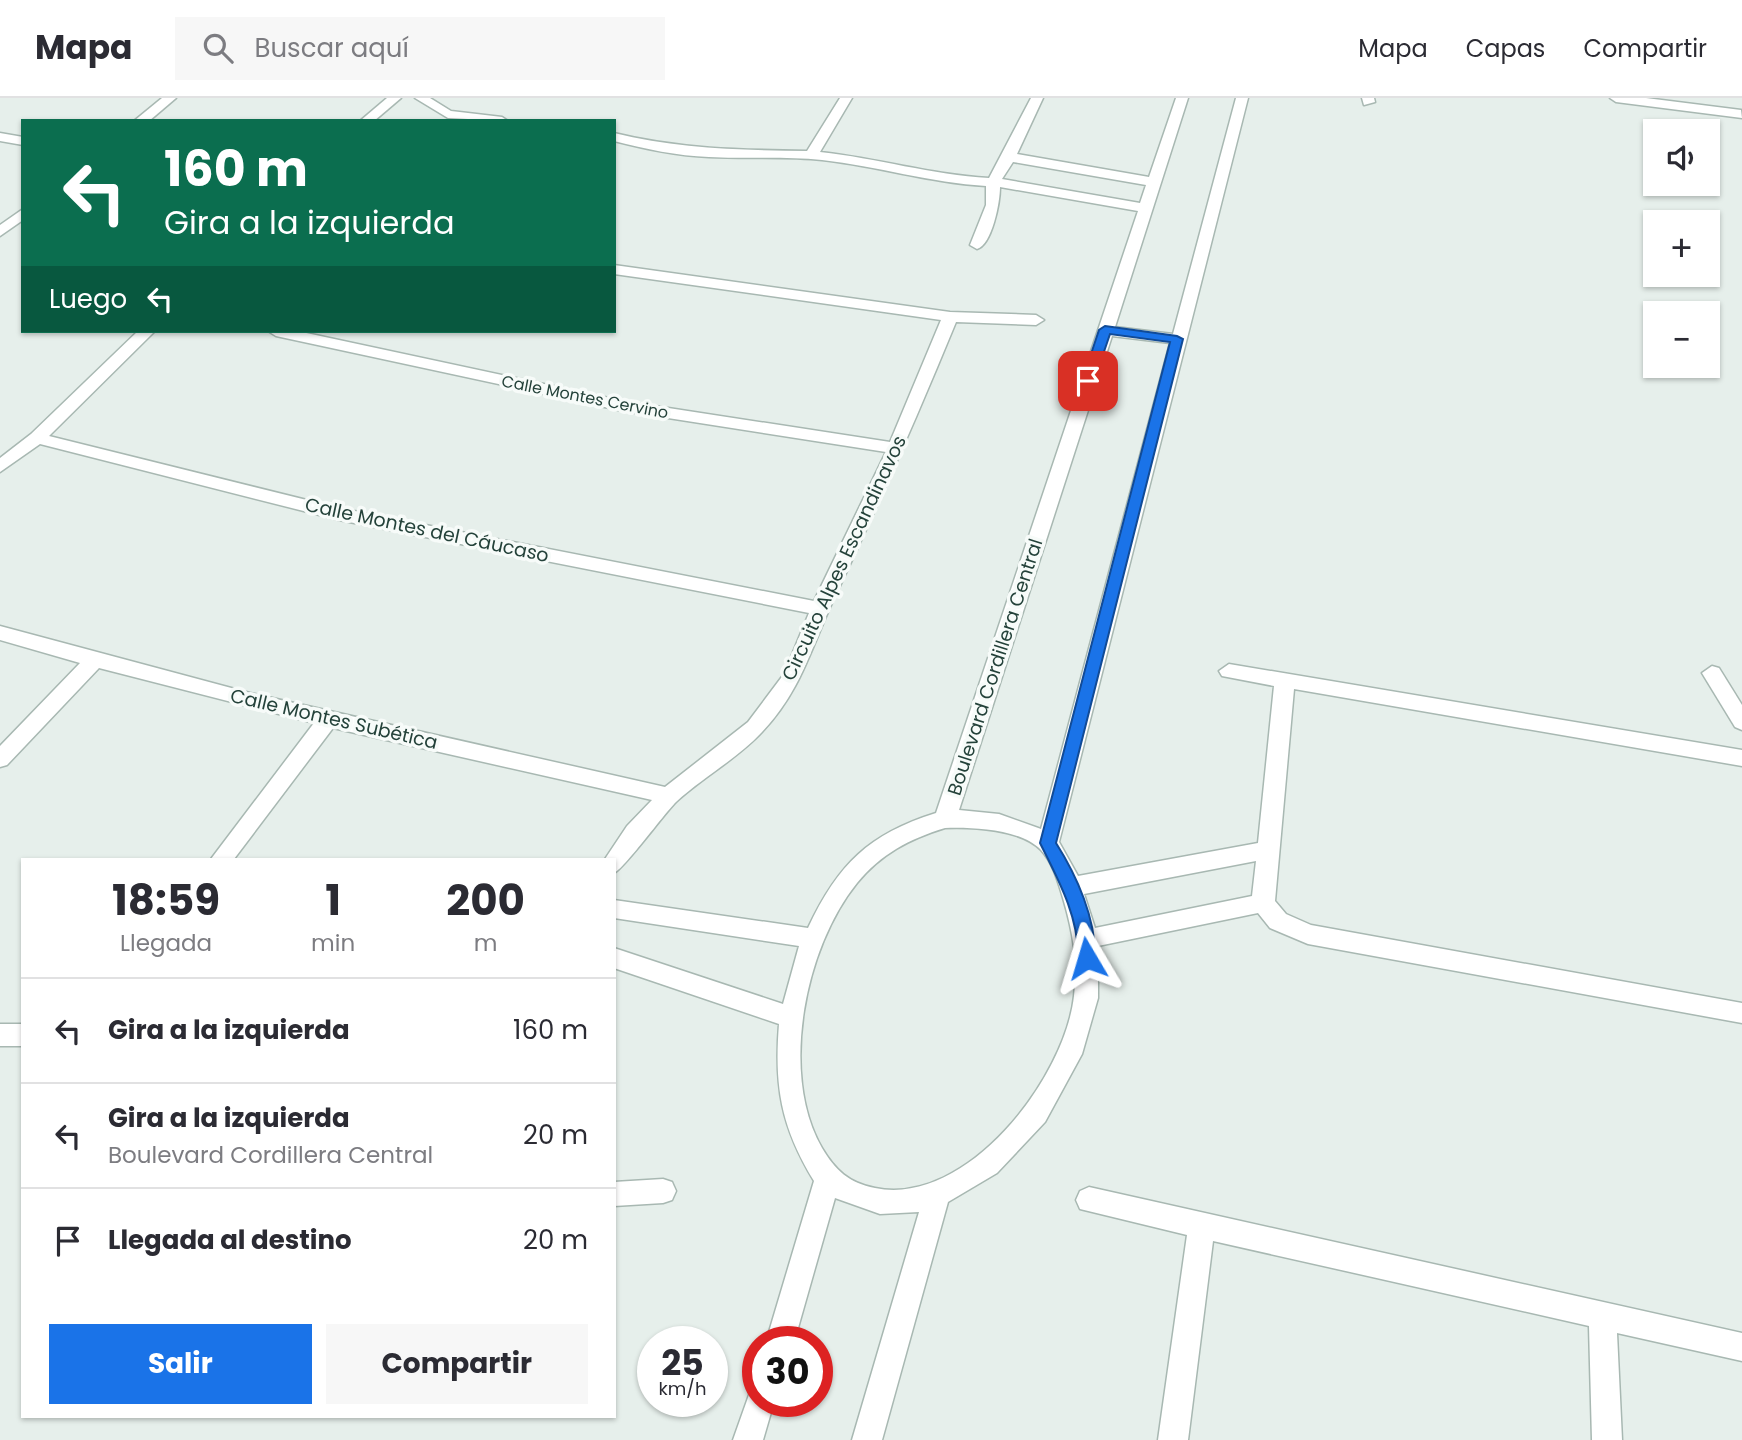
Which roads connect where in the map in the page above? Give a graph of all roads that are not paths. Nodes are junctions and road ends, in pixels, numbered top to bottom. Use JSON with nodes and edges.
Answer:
{"nodes":[{"id":1,"x":170,"y":98,"type":"edge"},
{"id":2,"x":395,"y":98,"type":"edge"},
{"id":3,"x":421,"y":98,"type":"edge"},
{"id":4,"x":846,"y":98,"type":"edge"},
{"id":5,"x":1037,"y":98,"type":"edge"},
{"id":6,"x":1182,"y":98,"type":"edge"},
{"id":7,"x":1242,"y":98,"type":"edge"},
{"id":8,"x":1616,"y":98,"type":"edge"},
{"id":9,"x":1734,"y":98,"type":"edge"},
{"id":10,"x":1742,"y":114,"type":"edge"},
{"id":11,"x":143,"y":119,"type":"edge"},
{"id":12,"x":369,"y":119,"type":"edge"},
{"id":13,"x":487,"y":119,"type":"edge"},
{"id":14,"x":0,"y":137,"type":"edge"},
{"id":15,"x":616,"y":137,"type":"edge"},
{"id":16,"x":21,"y":141,"type":"edge"},
{"id":17,"x":811,"y":155,"type":"junction"},
{"id":18,"x":1009,"y":157,"type":"junction"},
{"id":19,"x":1153,"y":182,"type":"junction"},
{"id":20,"x":993,"y":183,"type":"junction"},
{"id":21,"x":1144,"y":208,"type":"junction"},
{"id":22,"x":21,"y":215,"type":"edge"},
{"id":23,"x":0,"y":232,"type":"edge"},
{"id":24,"x":977,"y":245,"type":"dead end"},
{"id":25,"x":616,"y":269,"type":"edge"},
{"id":26,"x":950,"y":317,"type":"junction"},
{"id":27,"x":1036,"y":320,"type":"dead end"},
{"id":28,"x":1105,"y":330,"type":"junction"},
{"id":29,"x":145,"y":333,"type":"edge"},
{"id":30,"x":285,"y":333,"type":"edge"},
{"id":31,"x":1177,"y":339,"type":"junction"},
{"id":32,"x":37,"y":438,"type":"junction"},
{"id":33,"x":896,"y":448,"type":"junction"},
{"id":34,"x":0,"y":467,"type":"edge"},
{"id":35,"x":820,"y":610,"type":"junction"},
{"id":36,"x":0,"y":633,"type":"edge"},
{"id":37,"x":94,"y":661,"type":"junction"},
{"id":38,"x":1229,"y":671,"type":"dead end"},
{"id":39,"x":1712,"y":674,"type":"dead end"},
{"id":40,"x":1285,"y":680,"type":"junction"},
{"id":41,"x":328,"y":719,"type":"junction"},
{"id":42,"x":1742,"y":722,"type":"edge"},
{"id":43,"x":1742,"y":758,"type":"edge"},
{"id":44,"x":0,"y":759,"type":"edge"},
{"id":45,"x":669,"y":796,"type":"junction"},
{"id":46,"x":945,"y":819,"type":"junction"},
{"id":47,"x":1048,"y":843,"type":"junction"},
{"id":48,"x":1268,"y":850,"type":"junction"},
{"id":49,"x":223,"y":858,"type":"edge"},
{"id":50,"x":616,"y":861,"type":"edge"},
{"id":51,"x":1070,"y":887,"type":"junction"},
{"id":52,"x":1263,"y":903,"type":"junction"},
{"id":53,"x":616,"y":909,"type":"edge"},
{"id":54,"x":811,"y":938,"type":"junction"},
{"id":55,"x":1087,"y":939,"type":"junction"},
{"id":56,"x":616,"y":959,"type":"edge"},
{"id":57,"x":1742,"y":1013,"type":"edge"},
{"id":58,"x":790,"y":1017,"type":"junction"},
{"id":59,"x":0,"y":1035,"type":"edge"},
{"id":60,"x":21,"y":1035,"type":"edge"},
{"id":61,"x":827,"y":1180,"type":"junction"},
{"id":62,"x":663,"y":1191,"type":"dead end"},
{"id":63,"x":616,"y":1194,"type":"edge"},
{"id":64,"x":938,"y":1194,"type":"junction"},
{"id":65,"x":1089,"y":1200,"type":"dead end"},
{"id":66,"x":1201,"y":1227,"type":"junction"},
{"id":67,"x":1603,"y":1318,"type":"junction"},
{"id":68,"x":785,"y":1326,"type":"edge"},
{"id":69,"x":1742,"y":1348,"type":"edge"},
{"id":70,"x":756,"y":1417,"type":"edge"},
{"id":71,"x":748,"y":1440,"type":"edge"},
{"id":72,"x":867,"y":1440,"type":"edge"},
{"id":73,"x":1174,"y":1440,"type":"edge"},
{"id":74,"x":1607,"y":1440,"type":"edge"}],
"edges":[{"from":1,"to":11,"type":"street"},
{"from":2,"to":12,"type":"street"},
{"from":3,"to":13,"type":"street"},
{"from":4,"to":17,"type":"street"},
{"from":5,"to":18,"type":"street"},
{"from":6,"to":19,"type":"street","name":"Boulevard Cordillera Central"},
{"from":7,"to":31,"type":"street"},
{"from":8,"to":10,"type":"street"},
{"from":9,"to":10,"type":"street"},
{"from":14,"to":16,"type":"street"},
{"from":15,"to":17,"type":"street"},
{"from":17,"to":20,"type":"street"},
{"from":18,"to":19,"type":"street"},
{"from":18,"to":20,"type":"street"},
{"from":19,"to":21,"type":"street","name":"Boulevard Cordillera Central"},
{"from":20,"to":21,"type":"street"},
{"from":20,"to":24,"type":"street"},
{"from":21,"to":28,"type":"street","name":"Boulevard Cordillera Central"},
{"from":22,"to":23,"type":"street"},
{"from":25,"to":26,"type":"street"},
{"from":26,"to":27,"type":"street"},
{"from":26,"to":33,"type":"street","name":"Circuito Alpes Escandinavos"},
{"from":28,"to":31,"type":"street"},
{"from":28,"to":46,"type":"street","name":"Boulevard Cordillera Central"},
{"from":29,"to":32,"type":"street"},
{"from":30,"to":33,"type":"street","name":"Calle Montes Cervino"},
{"from":31,"to":47,"type":"street"},
{"from":32,"to":34,"type":"street"},
{"from":32,"to":35,"type":"street","name":"Calle Montes del Cáucaso"},
{"from":33,"to":35,"type":"street","name":"Circuito Alpes Escandinavos"},
{"from":35,"to":45,"type":"street","name":"Circuito Alpes Escandinavos"},
{"from":36,"to":37,"type":"street","name":"Calle Montes Subética"},
{"from":37,"to":41,"type":"street","name":"Calle Montes Subética"},
{"from":37,"to":44,"type":"street"},
{"from":38,"to":40,"type":"street"},
{"from":39,"to":42,"type":"street"},
{"from":40,"to":43,"type":"street"},
{"from":40,"to":48,"type":"street"},
{"from":41,"to":45,"type":"street","name":"Calle Montes Subética"},
{"from":41,"to":49,"type":"street"},
{"from":45,"to":50,"type":"street","name":"Circuito Alpes Escandinavos"},
{"from":46,"to":47,"type":"street"},
{"from":46,"to":54,"type":"street","name":"Boulevard Cordillera Central"},
{"from":47,"to":51,"type":"street"},
{"from":48,"to":51,"type":"street"},
{"from":48,"to":52,"type":"street"},
{"from":51,"to":55,"type":"street"},
{"from":52,"to":55,"type":"street"},
{"from":52,"to":57,"type":"street"},
{"from":53,"to":54,"type":"street"},
{"from":54,"to":58,"type":"street","name":"Boulevard Cordillera Central"},
{"from":55,"to":64,"type":"street"},
{"from":56,"to":58,"type":"street"},
{"from":58,"to":61,"type":"street","name":"Boulevard Cordillera Central"},
{"from":59,"to":60,"type":"street"},
{"from":61,"to":64,"type":"street"},
{"from":61,"to":68,"type":"street"},
{"from":62,"to":63,"type":"street"},
{"from":64,"to":72,"type":"street"},
{"from":65,"to":66,"type":"street"},
{"from":66,"to":67,"type":"street"},
{"from":66,"to":73,"type":"street"},
{"from":67,"to":69,"type":"street"},
{"from":67,"to":74,"type":"street"},
{"from":70,"to":71,"type":"street"}]}
